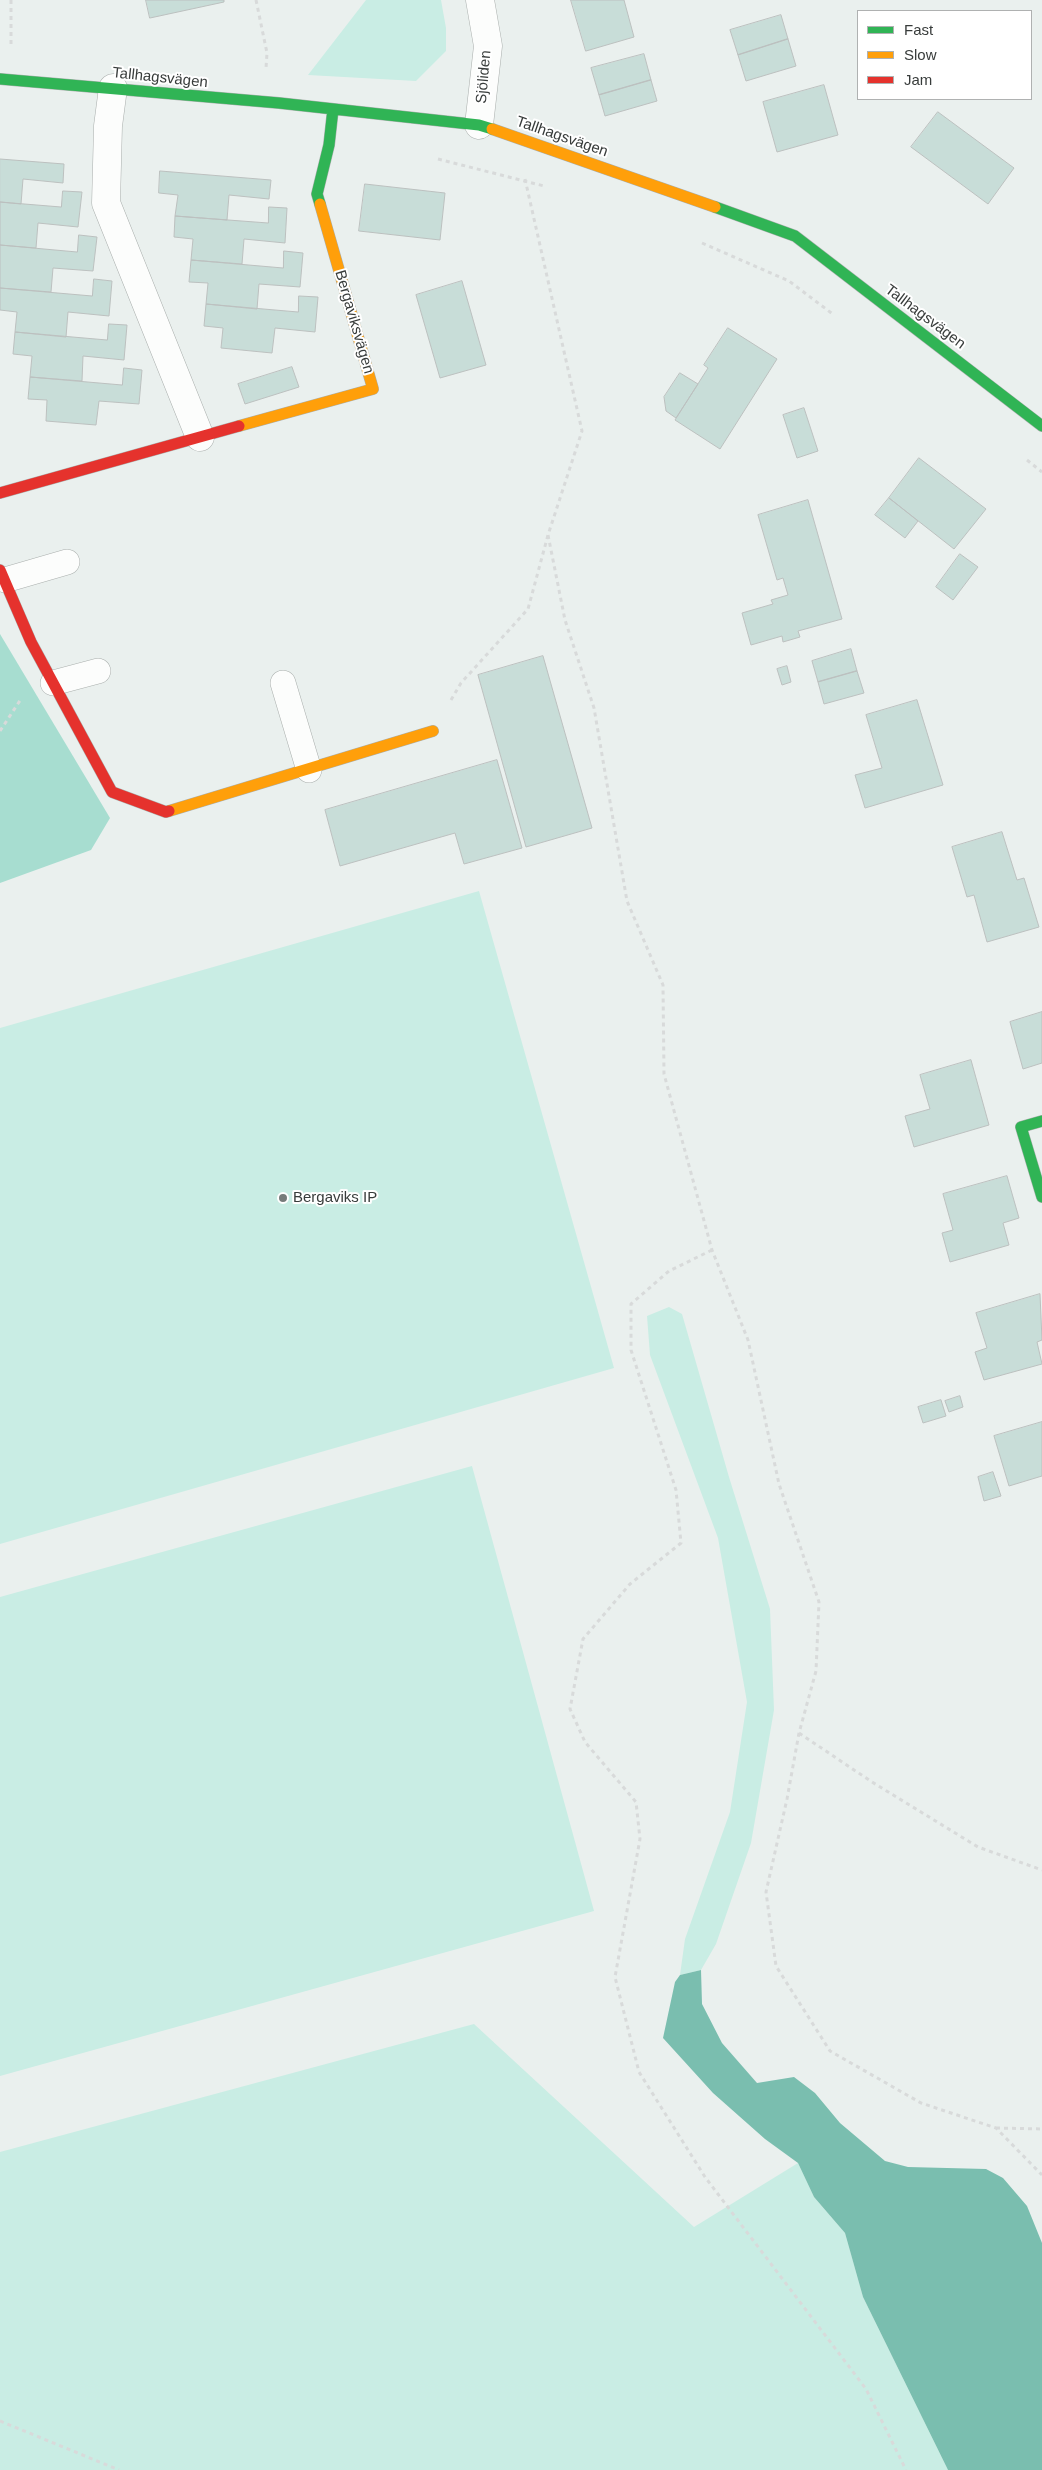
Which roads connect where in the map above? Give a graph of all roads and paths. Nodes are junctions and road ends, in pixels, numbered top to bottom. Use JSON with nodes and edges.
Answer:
{"nodes":[{"id":1,"x":11,"y":0,"type":"edge"},
{"id":2,"x":256,"y":0,"type":"edge"},
{"id":3,"x":480,"y":0,"type":"edge"},
{"id":4,"x":5,"y":79,"type":"edge"},
{"id":5,"x":113,"y":88,"type":"junction"},
{"id":6,"x":262,"y":103,"type":"junction"},
{"id":7,"x":333,"y":109,"type":"junction"},
{"id":8,"x":479,"y":125,"type":"junction"},
{"id":9,"x":518,"y":136,"type":"junction"},
{"id":10,"x":434,"y":159,"type":"dead end"},
{"id":11,"x":526,"y":181,"type":"junction"},
{"id":12,"x":553,"y":189,"type":"dead end"},
{"id":13,"x":698,"y":242,"type":"dead end"},
{"id":14,"x":836,"y":317,"type":"dead end"},
{"id":15,"x":1042,"y":426,"type":"edge"},
{"id":16,"x":200,"y":437,"type":"junction"},
{"id":17,"x":1026,"y":460,"type":"dead end"},
{"id":18,"x":1042,"y":472,"type":"edge"},
{"id":19,"x":0,"y":493,"type":"edge"},
{"id":20,"x":548,"y":535,"type":"junction"},
{"id":21,"x":66,"y":562,"type":"dead end"},
{"id":22,"x":2,"y":575,"type":"edge"},
{"id":23,"x":98,"y":671,"type":"dead end"},
{"id":24,"x":53,"y":683,"type":"junction"},
{"id":25,"x":283,"y":684,"type":"dead end"},
{"id":26,"x":433,"y":731,"type":"joint"},
{"id":27,"x":309,"y":770,"type":"junction"},
{"id":28,"x":1042,"y":1121,"type":"edge"},
{"id":29,"x":1042,"y":1197,"type":"edge"},
{"id":30,"x":712,"y":1250,"type":"junction"},
{"id":31,"x":799,"y":1733,"type":"junction"},
{"id":32,"x":1042,"y":1870,"type":"edge"},
{"id":33,"x":996,"y":2128,"type":"junction"},
{"id":34,"x":1042,"y":2129,"type":"edge"},
{"id":35,"x":1042,"y":2175,"type":"edge"},
{"id":36,"x":0,"y":2421,"type":"edge"},
{"id":37,"x":119,"y":2470,"type":"edge"},
{"id":38,"x":906,"y":2470,"type":"edge"}],
"edges":[{"from":1,"to":4,"type":"path"},
{"from":2,"to":6,"type":"path"},
{"from":3,"to":8,"type":"street","name":"Sjöliden"},
{"from":4,"to":5,"type":"street","name":"Tallhagsvägen"},
{"from":5,"to":6,"type":"street","name":"Tallhagsvägen"},
{"from":5,"to":16,"type":"street"},
{"from":6,"to":7,"type":"street","name":"Tallhagsvägen"},
{"from":7,"to":8,"type":"street","name":"Tallhagsvägen"},
{"from":7,"to":16,"type":"street","name":"Bergaviksvägen"},
{"from":8,"to":9,"type":"street","name":"Tallhagsvägen"},
{"from":9,"to":11,"type":"path"},
{"from":9,"to":15,"type":"street","name":"Tallhagsvägen"},
{"from":10,"to":11,"type":"path"},
{"from":11,"to":12,"type":"path"},
{"from":11,"to":20,"type":"path"},
{"from":13,"to":14,"type":"path"},
{"from":16,"to":19,"type":"street","name":"Bergaviksvägen"},
{"from":17,"to":18,"type":"path"},
{"from":20,"to":26,"type":"path"},
{"from":20,"to":30,"type":"path"},
{"from":21,"to":22,"type":"lane"},
{"from":22,"to":24,"type":"street"},
{"from":23,"to":24,"type":"lane"},
{"from":24,"to":27,"type":"street"},
{"from":25,"to":27,"type":"lane"},
{"from":26,"to":27,"type":"street"},
{"from":28,"to":29,"type":"street"},
{"from":30,"to":31,"type":"path"},
{"from":30,"to":38,"type":"path"},
{"from":31,"to":32,"type":"path"},
{"from":31,"to":33,"type":"path"},
{"from":33,"to":34,"type":"path"},
{"from":33,"to":35,"type":"path"},
{"from":36,"to":37,"type":"path"}]}
